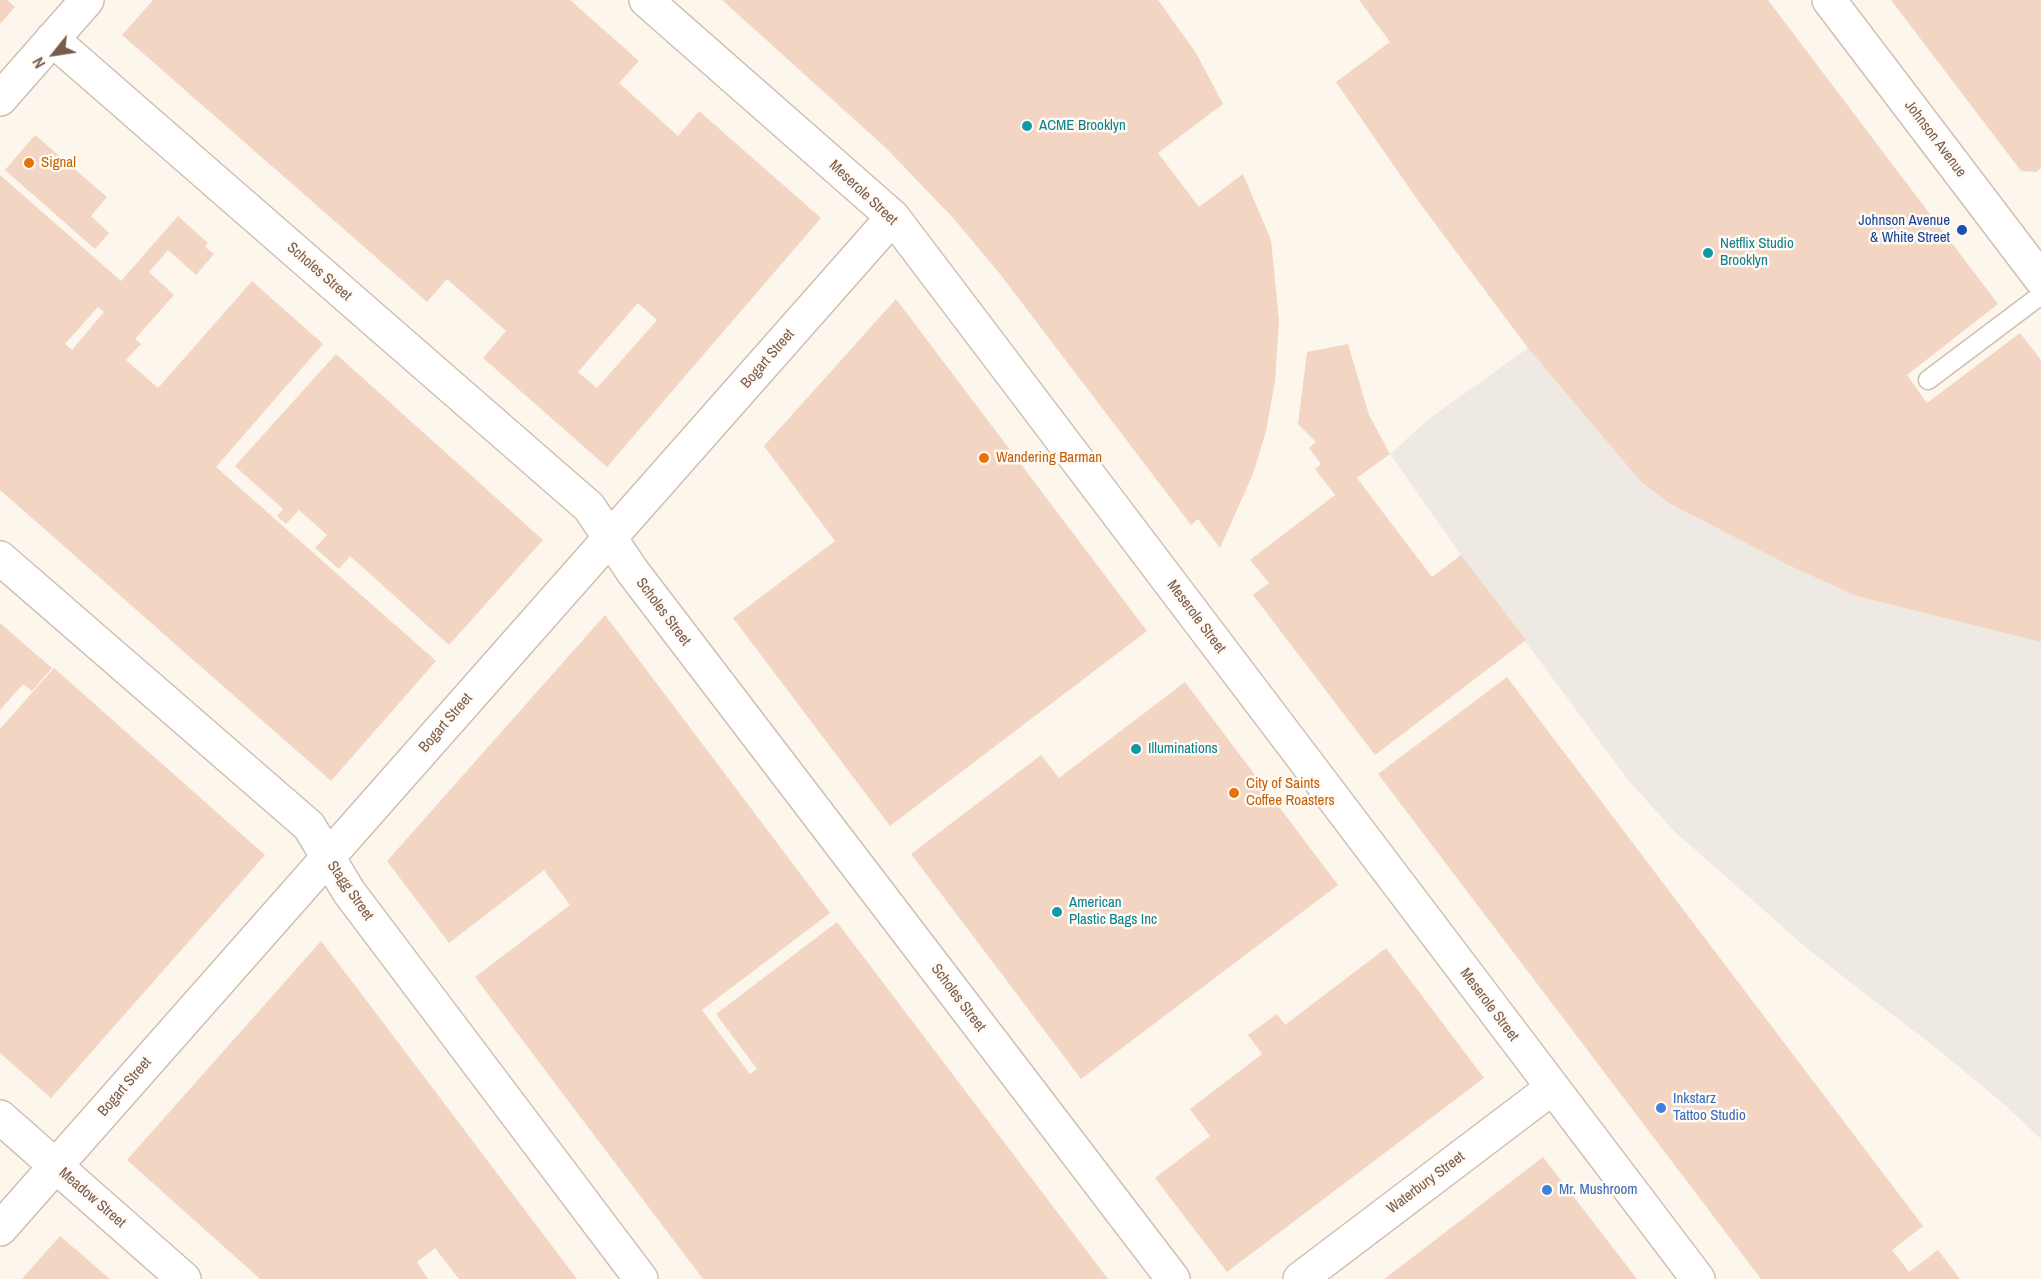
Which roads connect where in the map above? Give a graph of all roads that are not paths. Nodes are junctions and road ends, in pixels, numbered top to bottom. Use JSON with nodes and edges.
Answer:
{"nodes":[{"id":1,"x":87,"y":0,"type":"edge"},
{"id":2,"x":646,"y":0,"type":"edge"},
{"id":3,"x":1829,"y":0,"type":"edge"},
{"id":4,"x":52,"y":39,"type":"junction"},
{"id":5,"x":0,"y":99,"type":"edge"},
{"id":6,"x":893,"y":217,"type":"junction"},
{"id":7,"x":2031,"y":244,"type":"edge"},
{"id":8,"x":2041,"y":279,"type":"edge"},
{"id":9,"x":2041,"y":295,"type":"edge"},
{"id":10,"x":1928,"y":380,"type":"dead end"},
{"id":11,"x":609,"y":538,"type":"junction"},
{"id":12,"x":0,"y":558,"type":"edge"},
{"id":13,"x":327,"y":858,"type":"junction"},
{"id":14,"x":1552,"y":1088,"type":"junction"},
{"id":15,"x":0,"y":1117,"type":"edge"},
{"id":16,"x":55,"y":1166,"type":"junction"},
{"id":17,"x":0,"y":1230,"type":"edge"},
{"id":18,"x":184,"y":1279,"type":"edge"},
{"id":19,"x":641,"y":1279,"type":"edge"},
{"id":20,"x":1173,"y":1279,"type":"edge"},
{"id":21,"x":1300,"y":1279,"type":"edge"},
{"id":22,"x":1698,"y":1279,"type":"edge"}],
"edges":[{"from":1,"to":4,"type":"street"},
{"from":2,"to":6,"type":"street","name":"Meserole Street"},
{"from":3,"to":7,"type":"street","name":"Johnson Avenue"},
{"from":4,"to":5,"type":"street"},
{"from":4,"to":11,"type":"street","name":"Scholes Street"},
{"from":6,"to":11,"type":"street","name":"Bogart Street"},
{"from":6,"to":14,"type":"street","name":"Meserole Street"},
{"from":7,"to":8,"type":"street","name":"Johnson Avenue"},
{"from":9,"to":10,"type":"lane"},
{"from":11,"to":13,"type":"street","name":"Bogart Street"},
{"from":11,"to":20,"type":"street","name":"Scholes Street"},
{"from":12,"to":13,"type":"street","name":"Stagg Street"},
{"from":13,"to":16,"type":"street","name":"Bogart Street"},
{"from":13,"to":19,"type":"street","name":"Stagg Street"},
{"from":14,"to":21,"type":"street","name":"Waterbury Street"},
{"from":14,"to":22,"type":"street","name":"Meserole Street"},
{"from":15,"to":16,"type":"street","name":"Meadow Street"},
{"from":16,"to":17,"type":"street","name":"Bogart Street"},
{"from":16,"to":18,"type":"street","name":"Meadow Street"}]}
